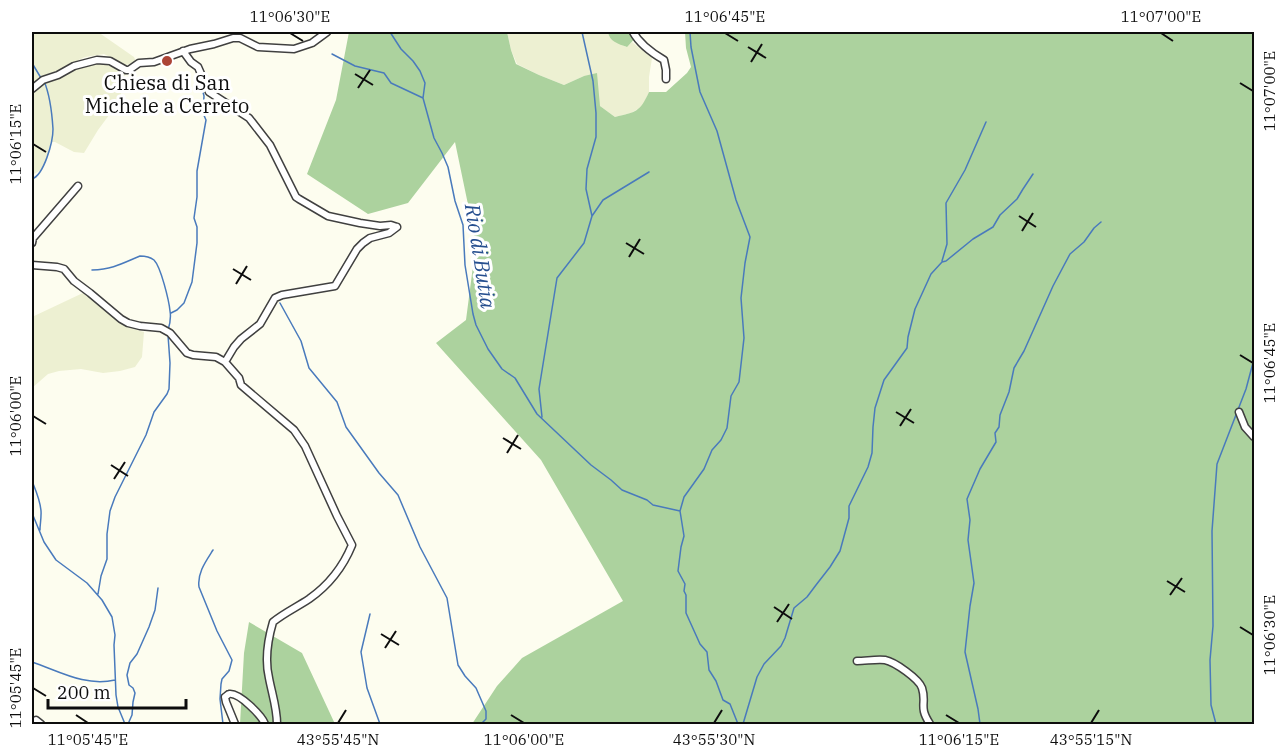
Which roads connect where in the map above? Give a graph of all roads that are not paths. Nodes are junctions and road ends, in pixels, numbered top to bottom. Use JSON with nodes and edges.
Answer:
{"nodes":[{"id":1,"x":327,"y":32,"type":"edge"},
{"id":2,"x":633,"y":32,"type":"edge"},
{"id":3,"x":183,"y":51,"type":"junction"},
{"id":4,"x":666,"y":79,"type":"dead end"},
{"id":5,"x":32,"y":89,"type":"edge"},
{"id":6,"x":78,"y":186,"type":"dead end"},
{"id":7,"x":32,"y":243,"type":"edge"},
{"id":8,"x":32,"y":265,"type":"edge"},
{"id":9,"x":225,"y":362,"type":"junction"},
{"id":10,"x":1239,"y":412,"type":"dead end"},
{"id":11,"x":1254,"y":437,"type":"edge"},
{"id":12,"x":856,"y":661,"type":"dead end"},
{"id":13,"x":32,"y":724,"type":"edge"},
{"id":14,"x":41,"y":724,"type":"edge"},
{"id":15,"x":235,"y":724,"type":"edge"},
{"id":16,"x":265,"y":724,"type":"edge"},
{"id":17,"x":277,"y":724,"type":"edge"},
{"id":18,"x":930,"y":724,"type":"edge"}],
"edges":[{"from":1,"to":3,"type":"street"},
{"from":2,"to":4,"type":"street"},
{"from":3,"to":5,"type":"street"},
{"from":3,"to":9,"type":"street"},
{"from":6,"to":7,"type":"street"},
{"from":8,"to":9,"type":"street"},
{"from":9,"to":17,"type":"street"},
{"from":10,"to":11,"type":"street"},
{"from":12,"to":18,"type":"street"},
{"from":13,"to":14,"type":"street"},
{"from":15,"to":16,"type":"street"}]}
